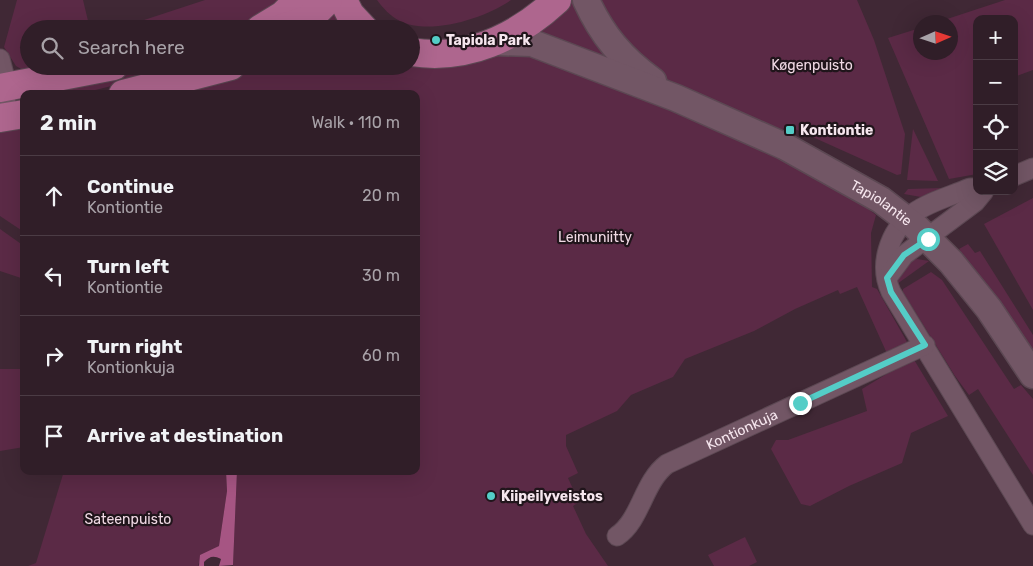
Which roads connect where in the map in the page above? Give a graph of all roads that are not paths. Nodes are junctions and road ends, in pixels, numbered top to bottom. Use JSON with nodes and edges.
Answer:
{"nodes":[{"id":1,"x":298,"y":0,"type":"edge"},
{"id":2,"x":328,"y":0,"type":"edge"},
{"id":3,"x":343,"y":0,"type":"edge"},
{"id":4,"x":557,"y":0,"type":"edge"},
{"id":5,"x":586,"y":0,"type":"edge"},
{"id":6,"x":275,"y":20,"type":"edge"},
{"id":7,"x":309,"y":20,"type":"edge"},
{"id":8,"x":355,"y":20,"type":"edge"},
{"id":9,"x":497,"y":42,"type":"junction"},
{"id":10,"x":420,"y":52,"type":"edge"},
{"id":11,"x":0,"y":59,"type":"edge"},
{"id":12,"x":66,"y":75,"type":"edge"},
{"id":13,"x":196,"y":75,"type":"edge"},
{"id":14,"x":3,"y":87,"type":"edge"},
{"id":15,"x":138,"y":90,"type":"edge"},
{"id":16,"x":676,"y":98,"type":"junction"},
{"id":17,"x":7,"y":116,"type":"edge"},
{"id":18,"x":1033,"y":168,"type":"edge"},
{"id":19,"x":1018,"y":174,"type":"edge"},
{"id":20,"x":973,"y":188,"type":"edge"},
{"id":21,"x":981,"y":195,"type":"edge"},
{"id":22,"x":905,"y":218,"type":"junction"},
{"id":23,"x":928,"y":239,"type":"junction"},
{"id":24,"x":887,"y":278,"type":"junction"},
{"id":25,"x":925,"y":345,"type":"junction"},
{"id":26,"x":1033,"y":375,"type":"edge"},
{"id":27,"x":1033,"y":525,"type":"edge"},
{"id":28,"x":617,"y":536,"type":"dead end"}],
"edges":[{"from":1,"to":6,"type":"main road"},
{"from":2,"to":7,"type":"main road"},
{"from":3,"to":8,"type":"main road"},
{"from":4,"to":9,"type":"main road"},
{"from":5,"to":16,"type":"main road","name":"Tapiolantie"},
{"from":9,"to":10,"type":"main road"},
{"from":9,"to":16,"type":"main road","name":"Tapiolantie"},
{"from":11,"to":14,"type":"street"},
{"from":12,"to":14,"type":"main road"},
{"from":13,"to":15,"type":"main road"},
{"from":14,"to":17,"type":"street"},
{"from":16,"to":22,"type":"main road","name":"Tapiolantie"},
{"from":18,"to":19,"type":"street"},
{"from":20,"to":22,"type":"street"},
{"from":21,"to":23,"type":"street"},
{"from":22,"to":23,"type":"main road","name":"Tapiolantie"},
{"from":22,"to":24,"type":"street"},
{"from":23,"to":24,"type":"street"},
{"from":23,"to":26,"type":"main road","name":"Tapiolantie"},
{"from":24,"to":25,"type":"street"},
{"from":25,"to":27,"type":"street"},
{"from":25,"to":28,"type":"street","name":"Kontionkuja"}]}
